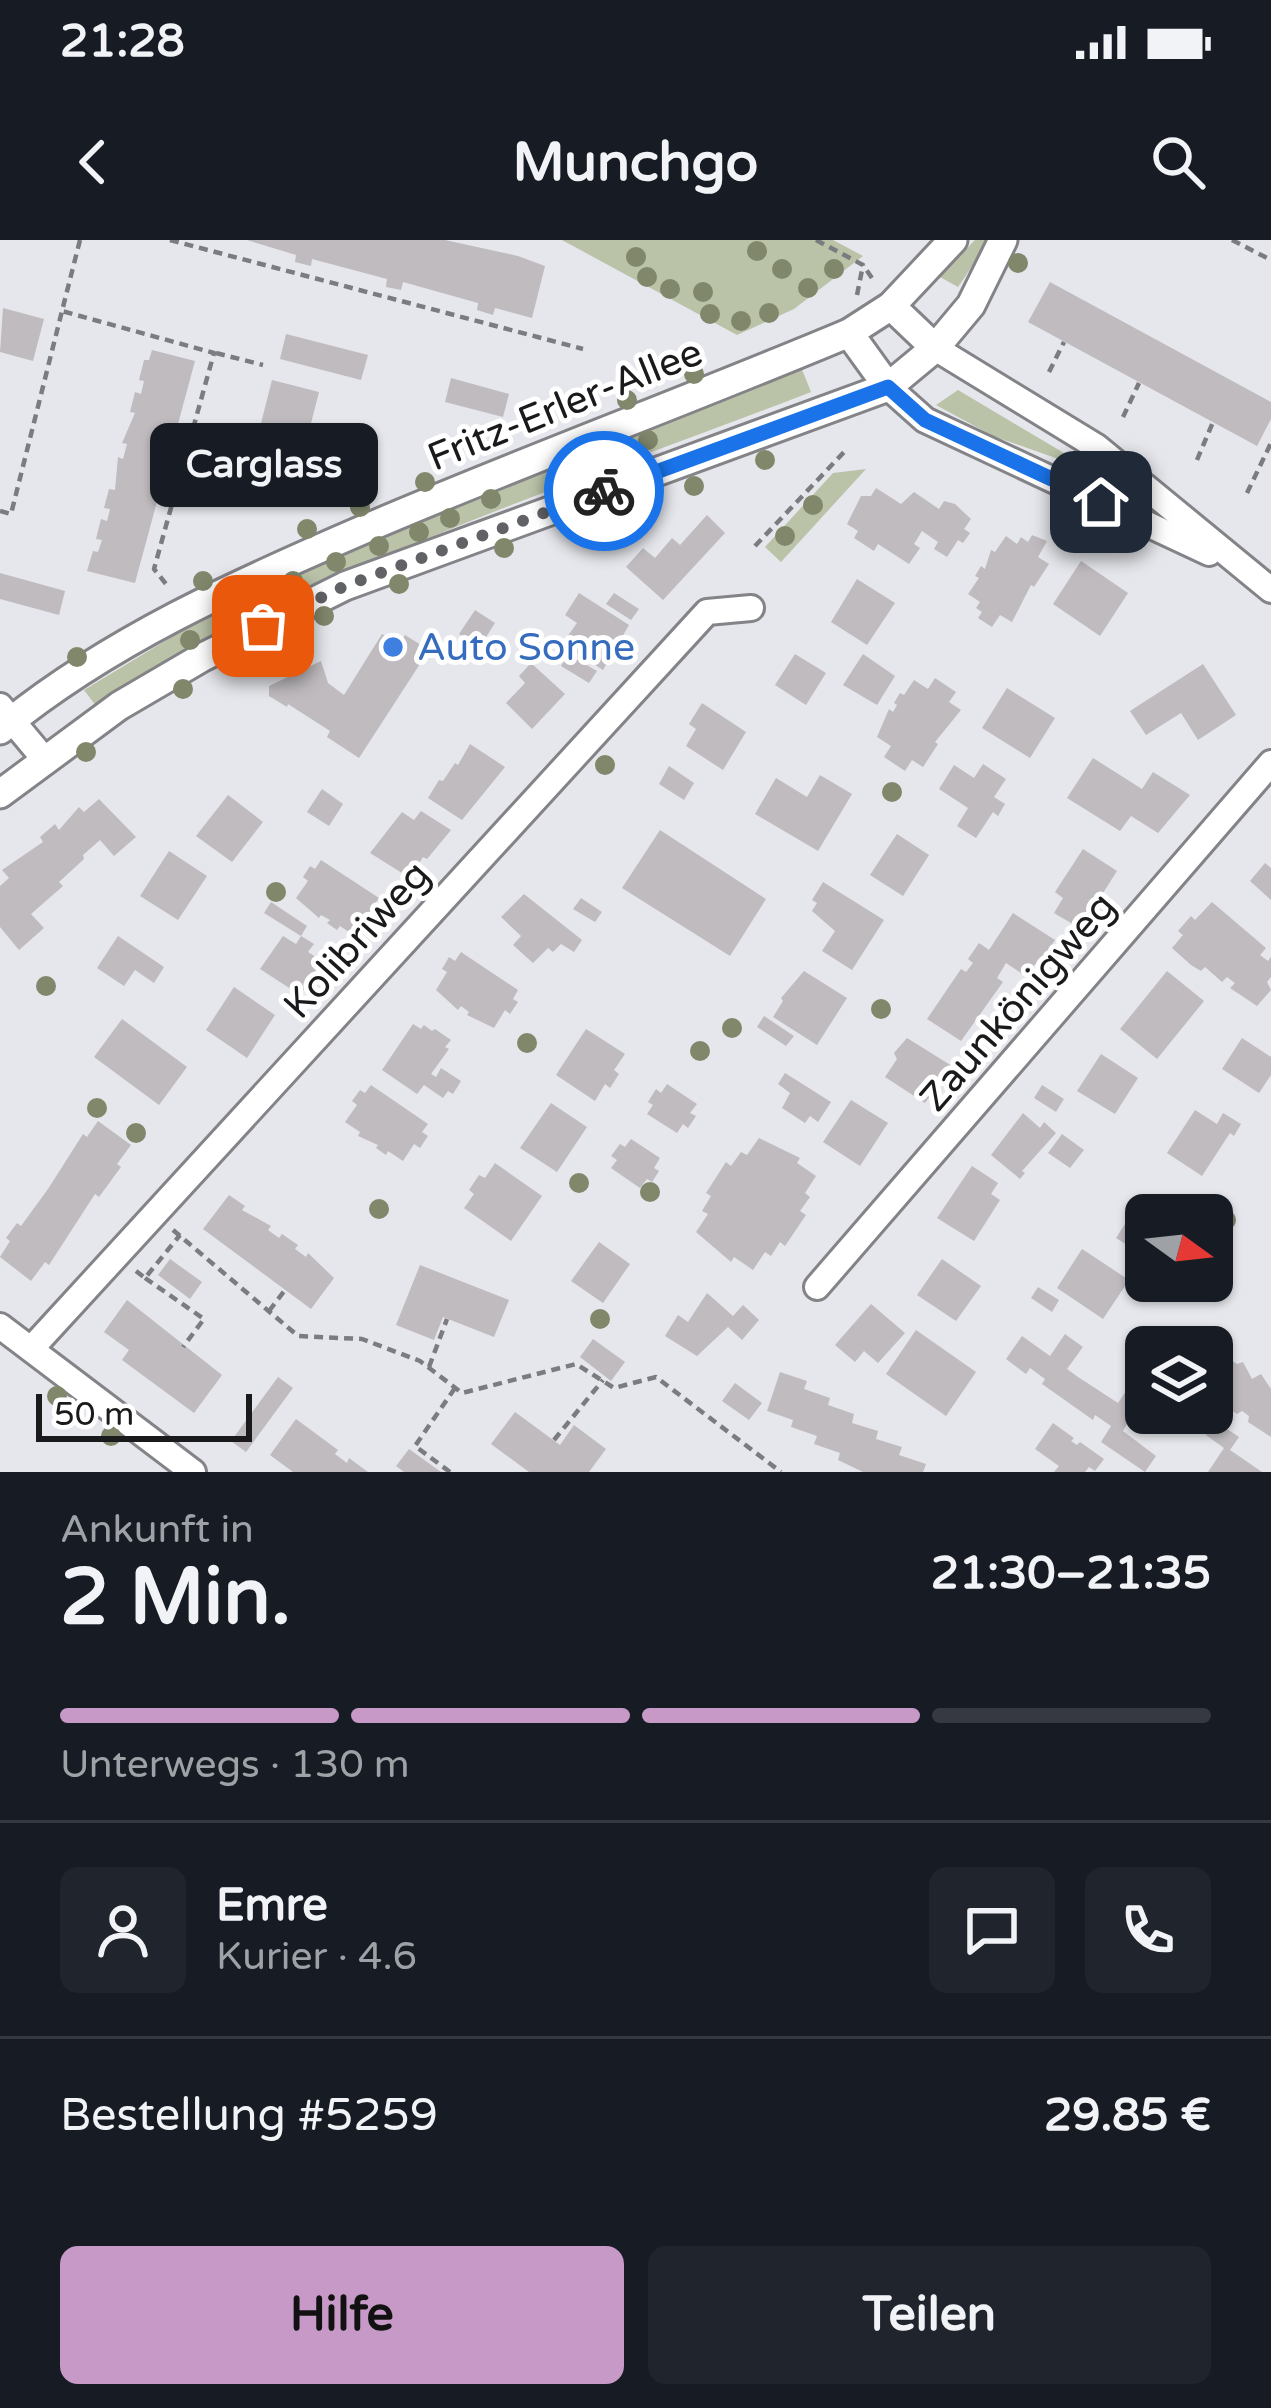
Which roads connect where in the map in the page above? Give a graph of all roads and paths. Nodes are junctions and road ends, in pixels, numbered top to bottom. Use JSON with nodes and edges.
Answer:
{"nodes":[{"id":1,"x":80,"y":240,"type":"edge"},
{"id":2,"x":170,"y":240,"type":"edge"},
{"id":3,"x":815,"y":240,"type":"edge"},
{"id":4,"x":953,"y":240,"type":"edge"},
{"id":5,"x":1003,"y":240,"type":"edge"},
{"id":6,"x":1232,"y":240,"type":"edge"},
{"id":7,"x":1271,"y":260,"type":"edge"},
{"id":8,"x":863,"y":265,"type":"dead end"},
{"id":9,"x":891,"y":306,"type":"junction"},
{"id":10,"x":62,"y":311,"type":"junction"},
{"id":11,"x":849,"y":333,"type":"junction"},
{"id":12,"x":1064,"y":342,"type":"dead end"},
{"id":13,"x":935,"y":348,"type":"junction"},
{"id":14,"x":583,"y":349,"type":"dead end"},
{"id":15,"x":214,"y":353,"type":"junction"},
{"id":16,"x":263,"y":364,"type":"dead end"},
{"id":17,"x":1049,"y":372,"type":"dead end"},
{"id":18,"x":1139,"y":383,"type":"dead end"},
{"id":19,"x":888,"y":387,"type":"junction"},
{"id":20,"x":1123,"y":417,"type":"dead end"},
{"id":21,"x":1213,"y":422,"type":"dead end"},
{"id":22,"x":1271,"y":442,"type":"edge"},
{"id":23,"x":846,"y":450,"type":"dead end"},
{"id":24,"x":1197,"y":460,"type":"dead end"},
{"id":25,"x":1247,"y":493,"type":"dead end"},
{"id":26,"x":0,"y":511,"type":"edge"},
{"id":27,"x":755,"y":546,"type":"dead end"},
{"id":28,"x":1245,"y":570,"type":"junction"},
{"id":29,"x":166,"y":584,"type":"dead end"},
{"id":30,"x":1271,"y":590,"type":"edge"},
{"id":31,"x":751,"y":608,"type":"dead end"},
{"id":32,"x":4,"y":719,"type":"edge"},
{"id":33,"x":45,"y":760,"type":"junction"},
{"id":34,"x":1271,"y":763,"type":"edge"},
{"id":35,"x":0,"y":794,"type":"edge"},
{"id":36,"x":169,"y":1227,"type":"dead end"},
{"id":37,"x":179,"y":1235,"type":"junction"},
{"id":38,"x":132,"y":1267,"type":"dead end"},
{"id":39,"x":145,"y":1278,"type":"junction"},
{"id":40,"x":817,"y":1287,"type":"dead end"},
{"id":41,"x":285,"y":1290,"type":"dead end"},
{"id":42,"x":269,"y":1311,"type":"junction"},
{"id":43,"x":447,"y":1319,"type":"dead end"},
{"id":44,"x":0,"y":1326,"type":"edge"},
{"id":45,"x":183,"y":1347,"type":"dead end"},
{"id":46,"x":31,"y":1349,"type":"junction"},
{"id":47,"x":428,"y":1367,"type":"junction"},
{"id":48,"x":603,"y":1380,"type":"junction"},
{"id":49,"x":455,"y":1388,"type":"junction"},
{"id":50,"x":554,"y":1440,"type":"dead end"},
{"id":51,"x":193,"y":1472,"type":"edge"},
{"id":52,"x":449,"y":1472,"type":"edge"},
{"id":53,"x":782,"y":1472,"type":"edge"}],
"edges":[{"from":1,"to":10,"type":"path"},
{"from":2,"to":14,"type":"path"},
{"from":3,"to":8,"type":"path"},
{"from":4,"to":9,"type":"street","name":"Fritz-Erler-Allee"},
{"from":5,"to":13,"type":"street"},
{"from":6,"to":7,"type":"path"},
{"from":9,"to":11,"type":"street","name":"Fritz-Erler-Allee"},
{"from":9,"to":13,"type":"street"},
{"from":10,"to":15,"type":"path"},
{"from":10,"to":26,"type":"path"},
{"from":11,"to":19,"type":"street"},
{"from":11,"to":32,"type":"street","name":"Fritz-Erler-Allee"},
{"from":12,"to":17,"type":"path"},
{"from":13,"to":19,"type":"street"},
{"from":13,"to":28,"type":"street"},
{"from":15,"to":16,"type":"path"},
{"from":15,"to":29,"type":"path"},
{"from":18,"to":20,"type":"path"},
{"from":19,"to":28,"type":"street"},
{"from":19,"to":33,"type":"street"},
{"from":21,"to":24,"type":"path"},
{"from":22,"to":25,"type":"path"},
{"from":23,"to":27,"type":"path"},
{"from":28,"to":30,"type":"street"},
{"from":31,"to":46,"type":"street","name":"Kolibriweg"},
{"from":32,"to":33,"type":"street"},
{"from":33,"to":35,"type":"street"},
{"from":34,"to":40,"type":"street","name":"Zaunkönigweg"},
{"from":36,"to":37,"type":"path"},
{"from":37,"to":39,"type":"path"},
{"from":37,"to":42,"type":"path"},
{"from":38,"to":39,"type":"path"},
{"from":39,"to":45,"type":"path"},
{"from":41,"to":42,"type":"path"},
{"from":42,"to":47,"type":"path"},
{"from":43,"to":47,"type":"path"},
{"from":44,"to":46,"type":"street"},
{"from":46,"to":51,"type":"street"},
{"from":47,"to":49,"type":"path"},
{"from":48,"to":49,"type":"path"},
{"from":48,"to":50,"type":"path"},
{"from":48,"to":53,"type":"path"},
{"from":49,"to":52,"type":"path"}]}
